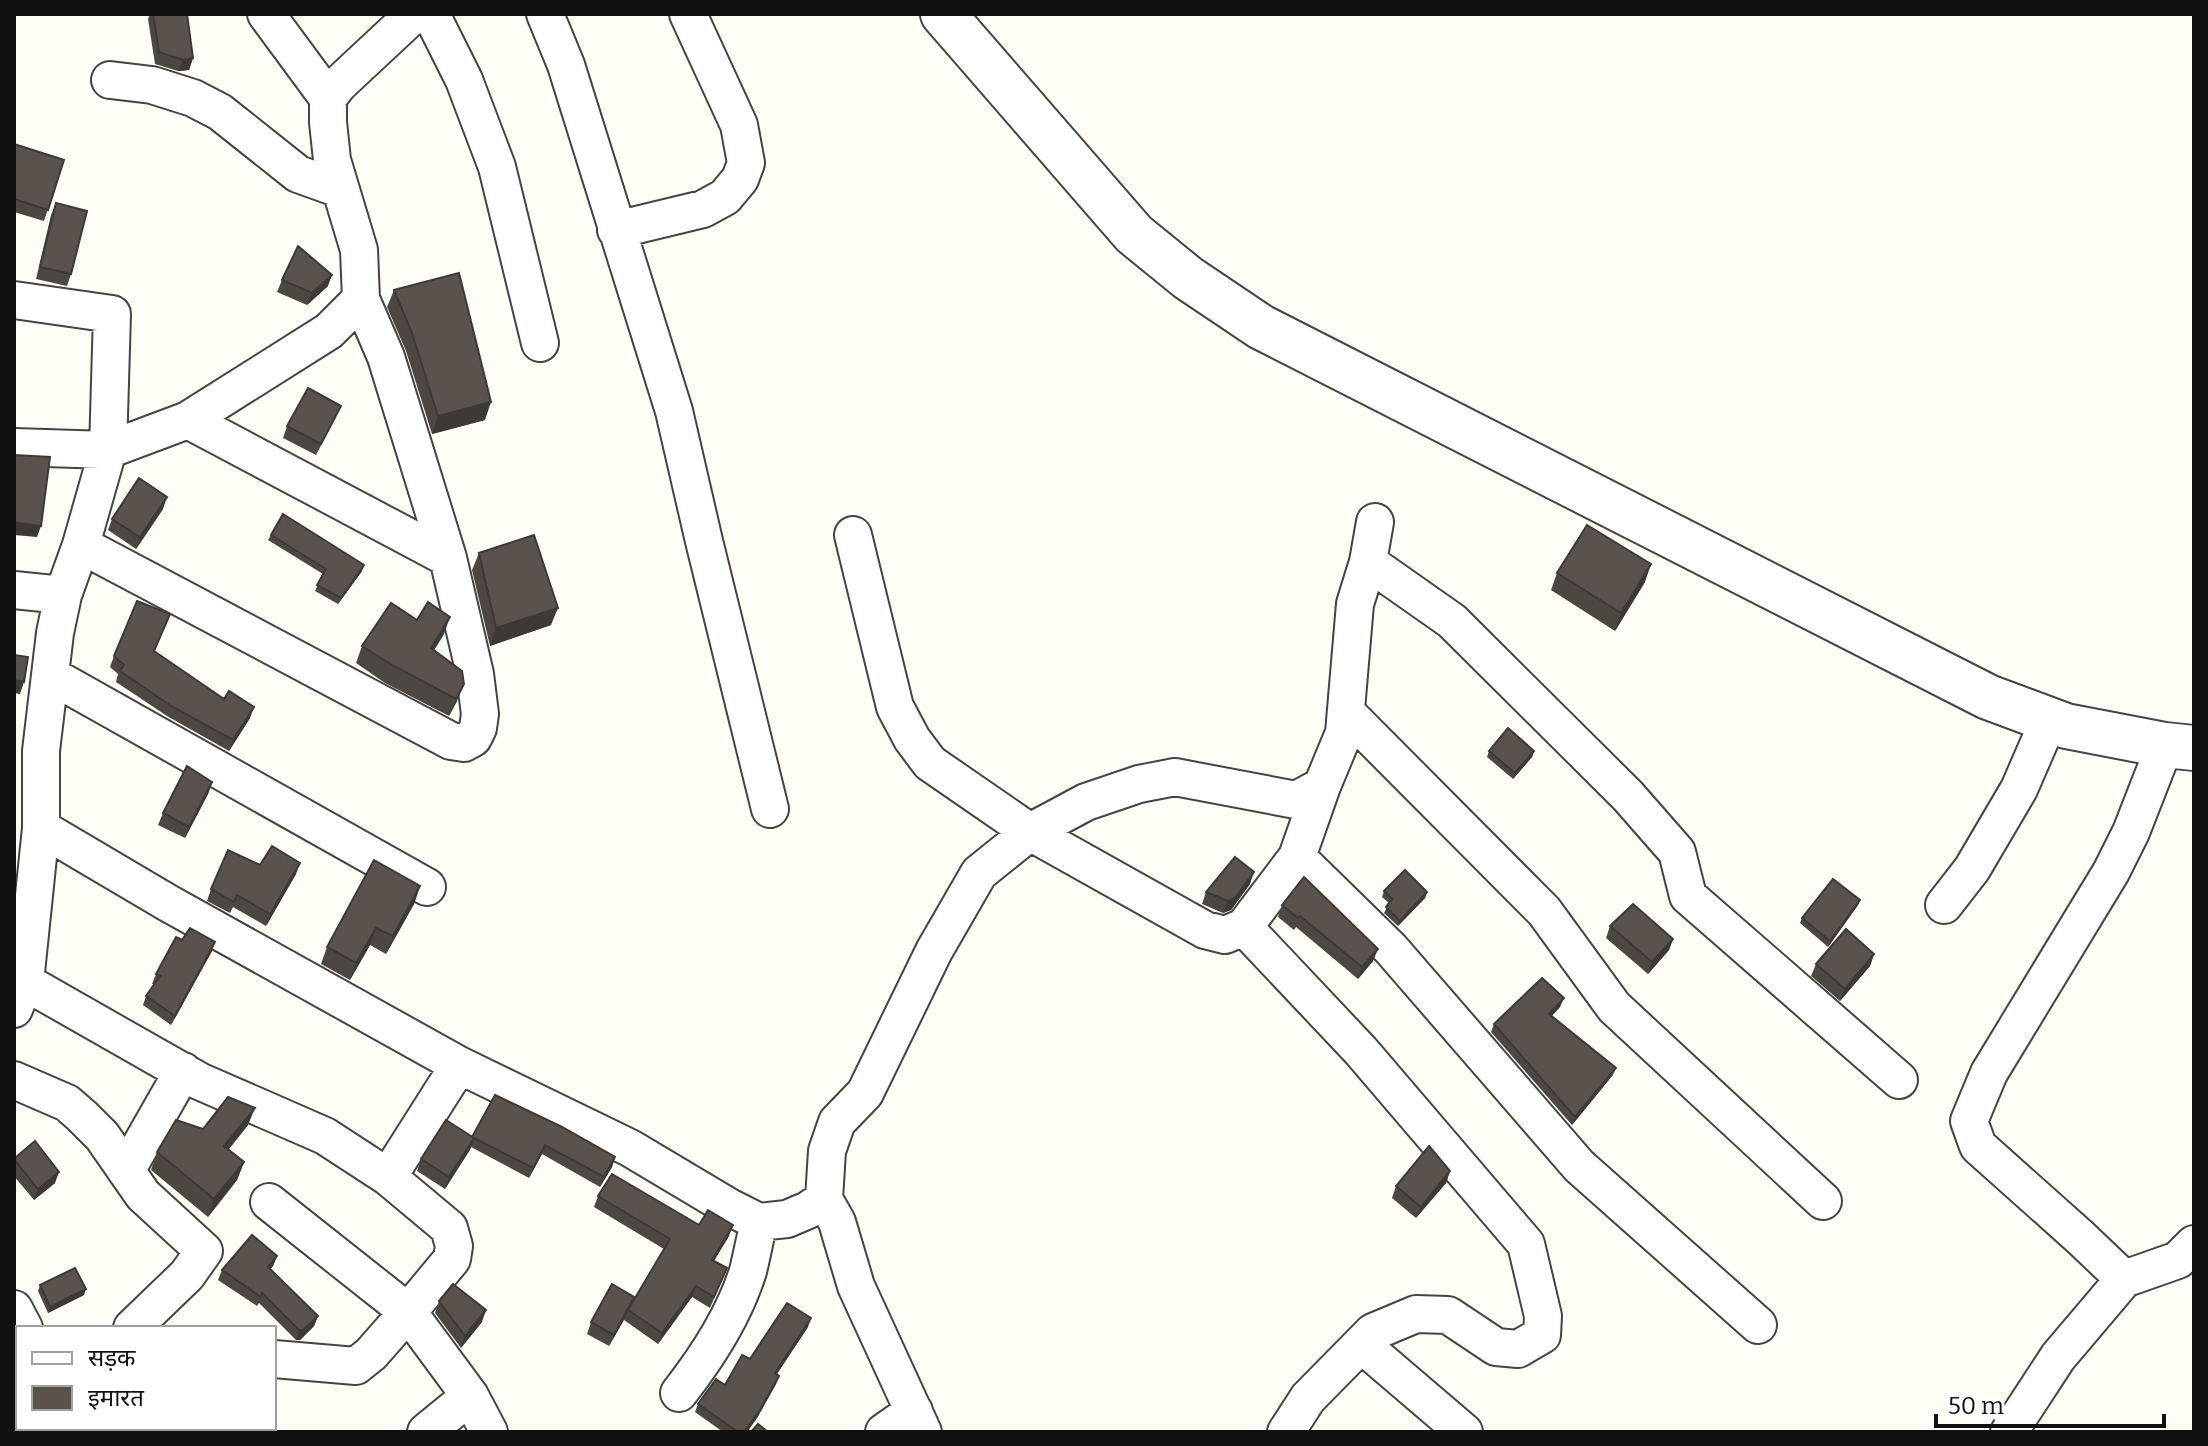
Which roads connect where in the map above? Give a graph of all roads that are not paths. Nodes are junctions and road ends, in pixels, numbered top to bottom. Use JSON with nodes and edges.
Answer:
{"nodes":[{"id":1,"x":266,"y":14,"type":"edge"},
{"id":2,"x":414,"y":14,"type":"edge"},
{"id":3,"x":431,"y":14,"type":"edge"},
{"id":4,"x":545,"y":14,"type":"edge"},
{"id":5,"x":688,"y":14,"type":"edge"},
{"id":6,"x":943,"y":14,"type":"edge"},
{"id":7,"x":110,"y":80,"type":"dead end"},
{"id":8,"x":328,"y":98,"type":"junction"},
{"id":9,"x":340,"y":189,"type":"junction"},
{"id":10,"x":616,"y":230,"type":"junction"},
{"id":11,"x":361,"y":299,"type":"junction"},
{"id":12,"x":14,"y":300,"type":"edge"},
{"id":13,"x":540,"y":343,"type":"dead end"},
{"id":14,"x":188,"y":420,"type":"junction"},
{"id":15,"x":14,"y":447,"type":"edge"},
{"id":16,"x":108,"y":450,"type":"junction"},
{"id":17,"x":1375,"y":522,"type":"dead end"},
{"id":18,"x":853,"y":535,"type":"dead end"},
{"id":19,"x":81,"y":545,"type":"junction"},
{"id":20,"x":448,"y":558,"type":"junction"},
{"id":21,"x":1368,"y":562,"type":"junction"},
{"id":22,"x":14,"y":590,"type":"edge"},
{"id":23,"x":63,"y":595,"type":"junction"},
{"id":24,"x":50,"y":675,"type":"junction"},
{"id":25,"x":1346,"y":712,"type":"junction"},
{"id":26,"x":2049,"y":720,"type":"junction"},
{"id":27,"x":2179,"y":746,"type":"edge"},
{"id":28,"x":28,"y":749,"type":"edge"},
{"id":29,"x":1322,"y":786,"type":"junction"},
{"id":30,"x":770,"y":809,"type":"dead end"},
{"id":31,"x":41,"y":828,"type":"junction"},
{"id":32,"x":1030,"y":832,"type":"junction"},
{"id":33,"x":1297,"y":857,"type":"junction"},
{"id":34,"x":427,"y":887,"type":"dead end"},
{"id":35,"x":23,"y":903,"type":"edge"},
{"id":36,"x":1944,"y":905,"type":"dead end"},
{"id":37,"x":1244,"y":927,"type":"junction"},
{"id":38,"x":19,"y":995,"type":"edge"},
{"id":39,"x":459,"y":1065,"type":"junction"},
{"id":40,"x":183,"y":1071,"type":"junction"},
{"id":41,"x":14,"y":1080,"type":"edge"},
{"id":42,"x":1899,"y":1080,"type":"dead end"},
{"id":43,"x":126,"y":1171,"type":"junction"},
{"id":44,"x":388,"y":1177,"type":"junction"},
{"id":45,"x":824,"y":1199,"type":"junction"},
{"id":46,"x":1823,"y":1201,"type":"dead end"},
{"id":47,"x":269,"y":1202,"type":"dead end"},
{"id":48,"x":759,"y":1222,"type":"junction"},
{"id":49,"x":2194,"y":1244,"type":"edge"},
{"id":50,"x":2124,"y":1279,"type":"junction"},
{"id":51,"x":408,"y":1312,"type":"junction"},
{"id":52,"x":1758,"y":1325,"type":"dead end"},
{"id":53,"x":134,"y":1326,"type":"edge"},
{"id":54,"x":1361,"y":1344,"type":"junction"},
{"id":55,"x":276,"y":1359,"type":"edge"},
{"id":56,"x":679,"y":1393,"type":"dead end"},
{"id":57,"x":470,"y":1396,"type":"junction"},
{"id":58,"x":918,"y":1422,"type":"edge"},
{"id":59,"x":426,"y":1432,"type":"edge"},
{"id":60,"x":489,"y":1432,"type":"edge"},
{"id":61,"x":884,"y":1432,"type":"edge"},
{"id":62,"x":1286,"y":1432,"type":"edge"},
{"id":63,"x":1464,"y":1432,"type":"edge"},
{"id":64,"x":2009,"y":1432,"type":"edge"}],
"edges":[{"from":1,"to":8,"type":"street"},
{"from":2,"to":8,"type":"street"},
{"from":3,"to":13,"type":"street"},
{"from":4,"to":10,"type":"street"},
{"from":5,"to":10,"type":"street"},
{"from":6,"to":26,"type":"street"},
{"from":7,"to":9,"type":"street"},
{"from":8,"to":9,"type":"street"},
{"from":9,"to":11,"type":"street"},
{"from":10,"to":30,"type":"street"},
{"from":11,"to":14,"type":"street"},
{"from":11,"to":20,"type":"street"},
{"from":12,"to":16,"type":"street"},
{"from":14,"to":16,"type":"street"},
{"from":14,"to":20,"type":"street"},
{"from":15,"to":16,"type":"street"},
{"from":16,"to":19,"type":"street"},
{"from":17,"to":21,"type":"street"},
{"from":18,"to":32,"type":"street"},
{"from":19,"to":20,"type":"street"},
{"from":19,"to":23,"type":"street"},
{"from":21,"to":25,"type":"street"},
{"from":21,"to":42,"type":"street"},
{"from":22,"to":23,"type":"street"},
{"from":23,"to":24,"type":"street"},
{"from":24,"to":28,"type":"street"},
{"from":24,"to":34,"type":"street"},
{"from":25,"to":29,"type":"street"},
{"from":25,"to":46,"type":"street"},
{"from":26,"to":27,"type":"street"},
{"from":26,"to":36,"type":"street"},
{"from":27,"to":50,"type":"street"},
{"from":28,"to":31,"type":"street"},
{"from":29,"to":32,"type":"street"},
{"from":29,"to":33,"type":"street"},
{"from":31,"to":35,"type":"street"},
{"from":31,"to":39,"type":"street"},
{"from":32,"to":37,"type":"street"},
{"from":32,"to":45,"type":"street"},
{"from":33,"to":37,"type":"street"},
{"from":33,"to":52,"type":"street"},
{"from":35,"to":38,"type":"street"},
{"from":37,"to":54,"type":"street"},
{"from":38,"to":40,"type":"street"},
{"from":39,"to":44,"type":"street"},
{"from":39,"to":48,"type":"street"},
{"from":40,"to":43,"type":"street"},
{"from":40,"to":44,"type":"street"},
{"from":41,"to":43,"type":"street"},
{"from":43,"to":53,"type":"street"},
{"from":44,"to":51,"type":"street"},
{"from":45,"to":48,"type":"street"},
{"from":45,"to":58,"type":"street"},
{"from":47,"to":51,"type":"street"},
{"from":48,"to":56,"type":"street"},
{"from":49,"to":50,"type":"street"},
{"from":50,"to":64,"type":"street"},
{"from":51,"to":55,"type":"street"},
{"from":51,"to":57,"type":"street"},
{"from":54,"to":62,"type":"street"},
{"from":54,"to":63,"type":"street"},
{"from":57,"to":59,"type":"street"},
{"from":57,"to":60,"type":"street"},
{"from":58,"to":61,"type":"street"}]}
